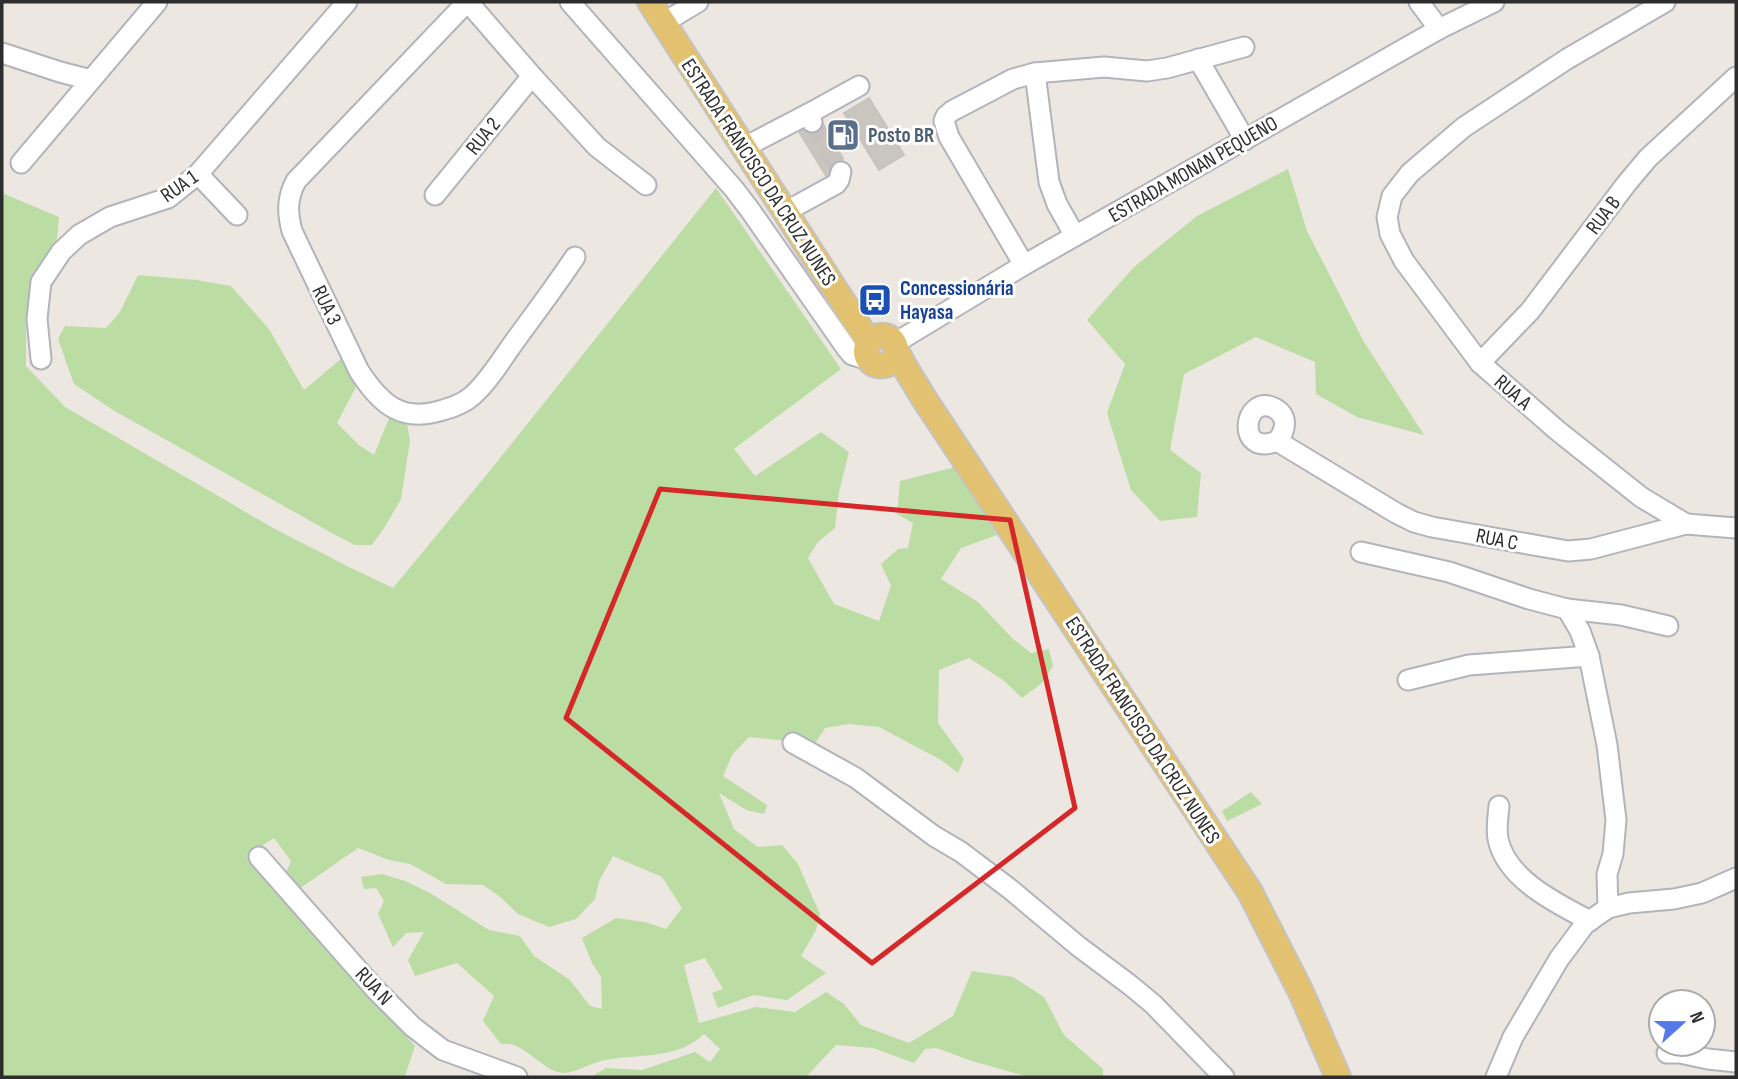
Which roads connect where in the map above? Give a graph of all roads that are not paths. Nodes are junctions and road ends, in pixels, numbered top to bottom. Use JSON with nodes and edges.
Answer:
{"nodes":[{"id":1,"x":157,"y":2,"type":"edge"},
{"id":2,"x":346,"y":2,"type":"edge"},
{"id":3,"x":468,"y":2,"type":"edge"},
{"id":4,"x":570,"y":2,"type":"edge"},
{"id":5,"x":650,"y":2,"type":"edge"},
{"id":6,"x":1419,"y":2,"type":"edge"},
{"id":7,"x":1494,"y":2,"type":"edge"},
{"id":8,"x":1665,"y":2,"type":"edge"},
{"id":9,"x":677,"y":10,"type":"edge"},
{"id":10,"x":1439,"y":29,"type":"junction"},
{"id":11,"x":1244,"y":47,"type":"dead end"},
{"id":12,"x":2,"y":53,"type":"edge"},
{"id":13,"x":1199,"y":60,"type":"junction"},
{"id":14,"x":1035,"y":73,"type":"junction"},
{"id":15,"x":532,"y":76,"type":"junction"},
{"id":16,"x":1736,"y":77,"type":"edge"},
{"id":17,"x":91,"y":80,"type":"junction"},
{"id":18,"x":859,"y":86,"type":"dead end"},
{"id":19,"x":1245,"y":140,"type":"junction"},
{"id":20,"x":751,"y":144,"type":"junction"},
{"id":21,"x":21,"y":163,"type":"dead end"},
{"id":22,"x":841,"y":172,"type":"dead end"},
{"id":23,"x":198,"y":174,"type":"junction"},
{"id":24,"x":646,"y":184,"type":"dead end"},
{"id":25,"x":435,"y":195,"type":"dead end"},
{"id":26,"x":792,"y":208,"type":"junction"},
{"id":27,"x":237,"y":215,"type":"dead end"},
{"id":28,"x":1075,"y":236,"type":"junction"},
{"id":29,"x":575,"y":257,"type":"dead end"},
{"id":30,"x":1024,"y":265,"type":"junction"},
{"id":31,"x":882,"y":350,"type":"junction"},
{"id":32,"x":41,"y":359,"type":"dead end"},
{"id":33,"x":1480,"y":363,"type":"junction"},
{"id":34,"x":1277,"y":441,"type":"dead end"},
{"id":35,"x":1686,"y":524,"type":"junction"},
{"id":36,"x":1736,"y":528,"type":"edge"},
{"id":37,"x":1362,"y":552,"type":"dead end"},
{"id":38,"x":1567,"y":608,"type":"junction"},
{"id":39,"x":1668,"y":626,"type":"dead end"},
{"id":40,"x":1589,"y":656,"type":"junction"},
{"id":41,"x":1408,"y":680,"type":"dead end"},
{"id":42,"x":793,"y":743,"type":"dead end"},
{"id":43,"x":1499,"y":806,"type":"dead end"},
{"id":44,"x":259,"y":857,"type":"dead end"},
{"id":45,"x":1736,"y":878,"type":"edge"},
{"id":46,"x":1608,"y":908,"type":"junction"},
{"id":47,"x":1590,"y":921,"type":"junction"},
{"id":48,"x":1703,"y":1058,"type":"edge"},
{"id":49,"x":1736,"y":1062,"type":"edge"},
{"id":50,"x":517,"y":1077,"type":"edge"},
{"id":51,"x":1224,"y":1077,"type":"edge"},
{"id":52,"x":1338,"y":1077,"type":"edge"},
{"id":53,"x":1496,"y":1077,"type":"edge"}],
"edges":[{"from":1,"to":17,"type":"street"},
{"from":2,"to":23,"type":"street","name":"RUA 1"},
{"from":3,"to":15,"type":"street"},
{"from":3,"to":29,"type":"street","name":"RUA 3"},
{"from":4,"to":31,"type":"street"},
{"from":5,"to":9,"type":"main road","name":"ESTRADA FRANCISCO DA CRUZ NUNES"},
{"from":6,"to":10,"type":"street"},
{"from":7,"to":10,"type":"street","name":"ESTRADA MONAN PEQUENO"},
{"from":8,"to":33,"type":"street","name":"RUA A"},
{"from":9,"to":20,"type":"main road","name":"ESTRADA FRANCISCO DA CRUZ NUNES"},
{"from":10,"to":19,"type":"street","name":"ESTRADA MONAN PEQUENO"},
{"from":11,"to":13,"type":"street"},
{"from":12,"to":17,"type":"street"},
{"from":13,"to":14,"type":"street"},
{"from":13,"to":19,"type":"street"},
{"from":14,"to":28,"type":"street"},
{"from":14,"to":30,"type":"street"},
{"from":15,"to":24,"type":"street"},
{"from":15,"to":25,"type":"street","name":"RUA 2"},
{"from":16,"to":33,"type":"street","name":"RUA B"},
{"from":17,"to":21,"type":"street"},
{"from":18,"to":20,"type":"street"},
{"from":19,"to":28,"type":"street","name":"ESTRADA MONAN PEQUENO"},
{"from":20,"to":26,"type":"main road","name":"ESTRADA FRANCISCO DA CRUZ NUNES"},
{"from":22,"to":26,"type":"street"},
{"from":23,"to":27,"type":"street"},
{"from":23,"to":32,"type":"street","name":"RUA 1"},
{"from":26,"to":31,"type":"main road","name":"ESTRADA FRANCISCO DA CRUZ NUNES"},
{"from":28,"to":30,"type":"street","name":"ESTRADA MONAN PEQUENO"},
{"from":30,"to":31,"type":"street","name":"ESTRADA MONAN PEQUENO"},
{"from":31,"to":52,"type":"main road","name":"ESTRADA FRANCISCO DA CRUZ NUNES"},
{"from":33,"to":35,"type":"street","name":"RUA A"},
{"from":34,"to":35,"type":"street","name":"RUA C"},
{"from":35,"to":36,"type":"street","name":"RUA C"},
{"from":37,"to":38,"type":"street"},
{"from":38,"to":39,"type":"street"},
{"from":38,"to":40,"type":"street"},
{"from":40,"to":41,"type":"street"},
{"from":40,"to":46,"type":"street"},
{"from":42,"to":51,"type":"street"},
{"from":43,"to":47,"type":"street"},
{"from":44,"to":50,"type":"street","name":"RUA N"},
{"from":45,"to":46,"type":"street"},
{"from":46,"to":47,"type":"street"},
{"from":47,"to":53,"type":"street"},
{"from":48,"to":49,"type":"street"}]}
